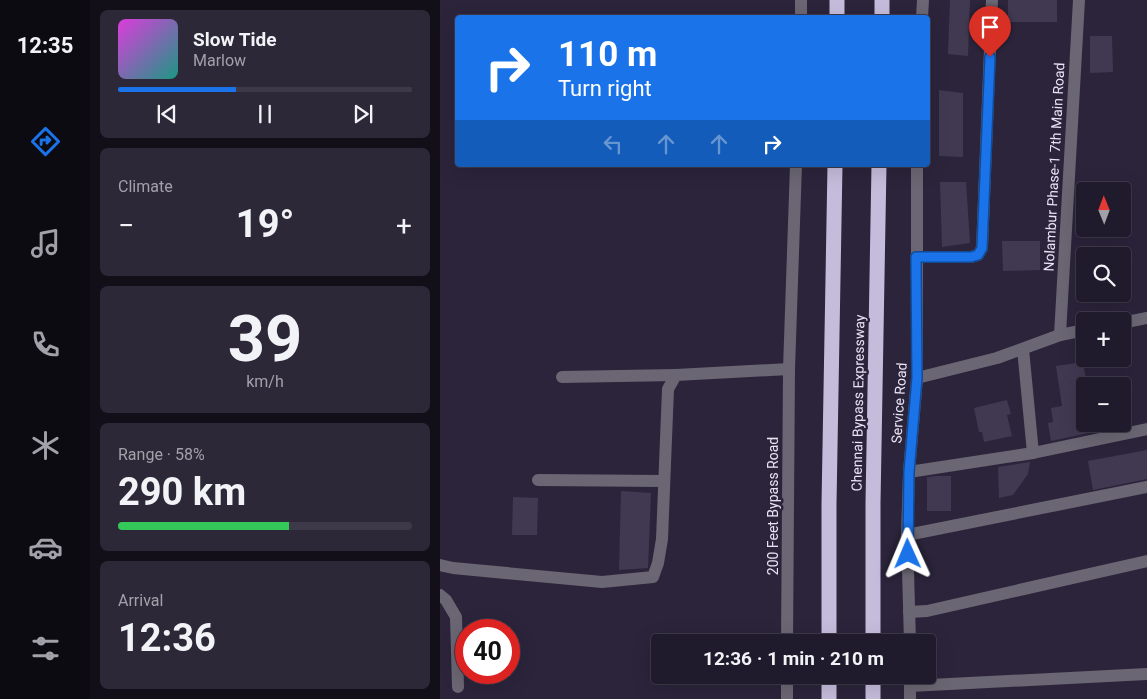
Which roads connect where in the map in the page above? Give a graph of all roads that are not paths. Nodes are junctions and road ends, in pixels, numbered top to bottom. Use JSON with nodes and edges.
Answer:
{"nodes":[{"id":1,"x":801,"y":0,"type":"edge"},
{"id":2,"x":838,"y":0,"type":"edge"},
{"id":3,"x":882,"y":0,"type":"edge"},
{"id":4,"x":923,"y":0,"type":"edge"},
{"id":5,"x":992,"y":0,"type":"edge"},
{"id":6,"x":1079,"y":0,"type":"edge"},
{"id":7,"x":800,"y":15,"type":"edge"},
{"id":8,"x":837,"y":15,"type":"edge"},
{"id":9,"x":882,"y":15,"type":"edge"},
{"id":10,"x":922,"y":15,"type":"edge"},
{"id":11,"x":796,"y":167,"type":"edge"},
{"id":12,"x":835,"y":167,"type":"edge"},
{"id":13,"x":879,"y":167,"type":"edge"},
{"id":14,"x":917,"y":167,"type":"edge"},
{"id":15,"x":916,"y":257,"type":"junction"},
{"id":16,"x":1147,"y":318,"type":"edge"},
{"id":17,"x":1131,"y":321,"type":"edge"},
{"id":18,"x":1076,"y":332,"type":"edge"},
{"id":19,"x":1060,"y":335,"type":"junction"},
{"id":20,"x":1023,"y":349,"type":"junction"},
{"id":21,"x":789,"y":369,"type":"junction"},
{"id":22,"x":676,"y":375,"type":"junction"},
{"id":23,"x":562,"y":377,"type":"dead end"},
{"id":24,"x":917,"y":378,"type":"junction"},
{"id":25,"x":1147,"y":429,"type":"edge"},
{"id":26,"x":1033,"y":453,"type":"junction"},
{"id":27,"x":909,"y":472,"type":"junction"},
{"id":28,"x":538,"y":480,"type":"dead end"},
{"id":29,"x":664,"y":481,"type":"junction"},
{"id":30,"x":1147,"y":487,"type":"edge"},
{"id":31,"x":907,"y":535,"type":"junction"},
{"id":32,"x":1147,"y":561,"type":"edge"},
{"id":33,"x":440,"y":565,"type":"edge"},
{"id":34,"x":440,"y":594,"type":"edge"},
{"id":35,"x":909,"y":612,"type":"junction"},
{"id":36,"x":787,"y":634,"type":"edge"},
{"id":37,"x":829,"y":634,"type":"edge"},
{"id":38,"x":873,"y":634,"type":"edge"},
{"id":39,"x":910,"y":634,"type":"edge"},
{"id":40,"x":1147,"y":674,"type":"edge"},
{"id":41,"x":936,"y":679,"type":"edge"},
{"id":42,"x":787,"y":684,"type":"edge"},
{"id":43,"x":829,"y":684,"type":"edge"},
{"id":44,"x":873,"y":684,"type":"edge"},
{"id":45,"x":910,"y":684,"type":"edge"},
{"id":46,"x":458,"y":687,"type":"dead end"},
{"id":47,"x":787,"y":699,"type":"edge"},
{"id":48,"x":829,"y":699,"type":"edge"},
{"id":49,"x":872,"y":699,"type":"edge"},
{"id":50,"x":910,"y":699,"type":"edge"}],
"edges":[{"from":1,"to":7,"type":"street"},
{"from":2,"to":8,"type":"highway"},
{"from":3,"to":9,"type":"highway"},
{"from":4,"to":10,"type":"street"},
{"from":5,"to":15,"type":"street"},
{"from":6,"to":19,"type":"street","name":"Nolambur Phase-1 7th Main Road"},
{"from":11,"to":21,"type":"street","name":"200 Feet Bypass Road"},
{"from":12,"to":37,"type":"highway","name":"Chennai Bypass Expressway"},
{"from":13,"to":38,"type":"highway","name":"Chennai Bypass Expressway"},
{"from":14,"to":15,"type":"street","name":"Service Road"},
{"from":15,"to":24,"type":"street","name":"Service Road"},
{"from":16,"to":17,"type":"street"},
{"from":18,"to":19,"type":"street"},
{"from":19,"to":20,"type":"street"},
{"from":20,"to":24,"type":"street"},
{"from":20,"to":26,"type":"street"},
{"from":21,"to":22,"type":"street"},
{"from":21,"to":36,"type":"street","name":"200 Feet Bypass Road"},
{"from":22,"to":23,"type":"street"},
{"from":22,"to":29,"type":"street"},
{"from":24,"to":27,"type":"street","name":"Service Road"},
{"from":25,"to":26,"type":"street"},
{"from":26,"to":27,"type":"street"},
{"from":27,"to":31,"type":"street","name":"Service Road"},
{"from":28,"to":29,"type":"street"},
{"from":29,"to":33,"type":"street"},
{"from":30,"to":31,"type":"street"},
{"from":31,"to":35,"type":"street","name":"Service Road"},
{"from":32,"to":35,"type":"street"},
{"from":34,"to":46,"type":"street"},
{"from":35,"to":39,"type":"street","name":"Service Road"},
{"from":40,"to":41,"type":"street"},
{"from":42,"to":47,"type":"street"},
{"from":43,"to":48,"type":"highway"},
{"from":44,"to":49,"type":"highway"},
{"from":45,"to":50,"type":"street"}]}
